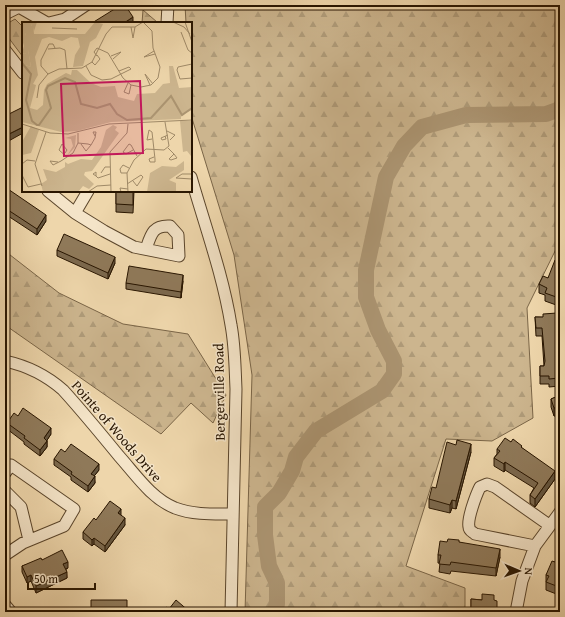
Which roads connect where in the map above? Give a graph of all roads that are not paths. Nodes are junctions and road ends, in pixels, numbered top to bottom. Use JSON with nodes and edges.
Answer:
{"nodes":[{"id":1,"x":86,"y":5,"type":"edge"},
{"id":2,"x":168,"y":5,"type":"edge"},
{"id":3,"x":19,"y":6,"type":"edge"},
{"id":4,"x":5,"y":14,"type":"edge"},
{"id":5,"x":46,"y":22,"type":"edge"},
{"id":6,"x":52,"y":22,"type":"edge"},
{"id":7,"x":167,"y":22,"type":"edge"},
{"id":8,"x":5,"y":50,"type":"edge"},
{"id":9,"x":22,"y":72,"type":"edge"},
{"id":10,"x":192,"y":180,"type":"edge"},
{"id":11,"x":49,"y":192,"type":"edge"},
{"id":12,"x":87,"y":192,"type":"edge"},
{"id":13,"x":75,"y":213,"type":"junction"},
{"id":14,"x":146,"y":249,"type":"dead end"},
{"id":15,"x":5,"y":361,"type":"edge"},
{"id":16,"x":5,"y":473,"type":"edge"},
{"id":17,"x":5,"y":492,"type":"edge"},
{"id":18,"x":560,"y":512,"type":"edge"},
{"id":19,"x":233,"y":514,"type":"junction"},
{"id":20,"x":549,"y":525,"type":"junction"},
{"id":21,"x":29,"y":540,"type":"junction"},
{"id":22,"x":534,"y":546,"type":"junction"},
{"id":23,"x":5,"y":555,"type":"edge"},
{"id":24,"x":5,"y":605,"type":"edge"},
{"id":25,"x":11,"y":612,"type":"edge"},
{"id":26,"x":232,"y":612,"type":"edge"},
{"id":27,"x":516,"y":612,"type":"edge"}],
"edges":[{"from":1,"to":6,"type":"street"},
{"from":2,"to":7,"type":"street"},
{"from":3,"to":4,"type":"street"},
{"from":3,"to":5,"type":"street"},
{"from":8,"to":9,"type":"street"},
{"from":10,"to":19,"type":"street","name":"Bergerville Road"},
{"from":11,"to":13,"type":"street"},
{"from":12,"to":13,"type":"street"},
{"from":13,"to":14,"type":"street"},
{"from":15,"to":19,"type":"street","name":"Pointe of Woods Drive"},
{"from":16,"to":21,"type":"street"},
{"from":17,"to":21,"type":"street"},
{"from":18,"to":20,"type":"street"},
{"from":19,"to":26,"type":"street","name":"Bergerville Road"},
{"from":20,"to":22,"type":"street"},
{"from":20,"to":22,"type":"street"},
{"from":21,"to":23,"type":"street"},
{"from":22,"to":27,"type":"street"},
{"from":24,"to":25,"type":"street"}]}
